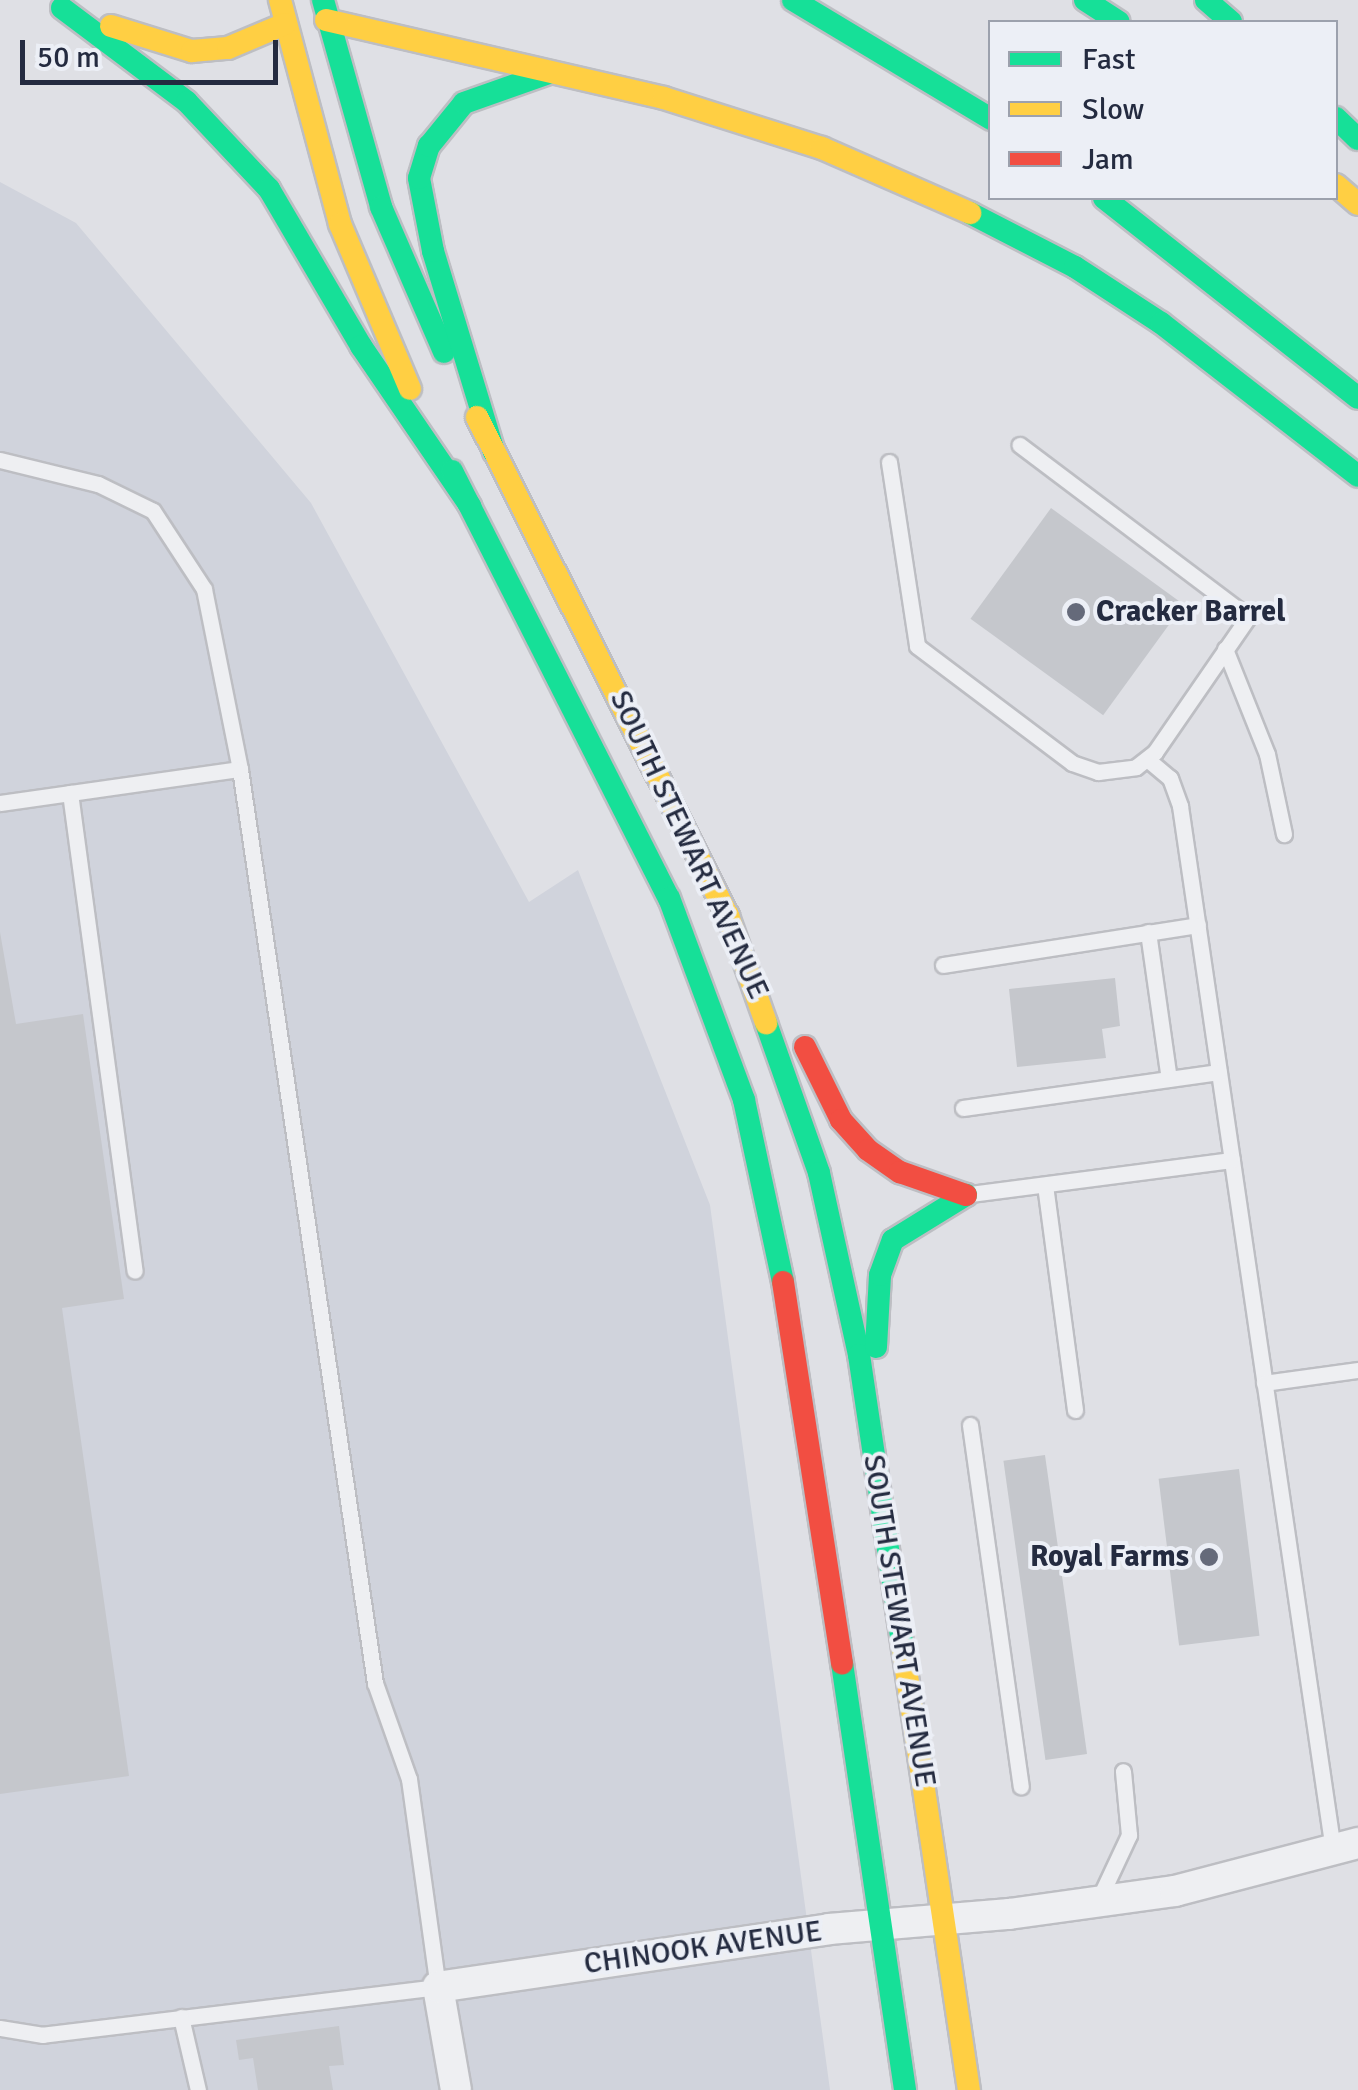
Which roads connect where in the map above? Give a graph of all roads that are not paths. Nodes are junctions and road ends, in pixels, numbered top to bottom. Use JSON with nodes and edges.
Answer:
{"nodes":[{"id":1,"x":280,"y":0,"type":"edge"},
{"id":2,"x":793,"y":0,"type":"edge"},
{"id":3,"x":1085,"y":0,"type":"edge"},
{"id":4,"x":1206,"y":0,"type":"edge"},
{"id":5,"x":52,"y":4,"type":"edge"},
{"id":6,"x":324,"y":10,"type":"edge"},
{"id":7,"x":1116,"y":20,"type":"edge"},
{"id":8,"x":1229,"y":20,"type":"edge"},
{"id":9,"x":285,"y":24,"type":"junction"},
{"id":10,"x":549,"y":73,"type":"junction"},
{"id":11,"x":988,"y":119,"type":"edge"},
{"id":12,"x":1338,"y":187,"type":"edge"},
{"id":13,"x":1107,"y":200,"type":"edge"},
{"id":14,"x":1358,"y":204,"type":"edge"},
{"id":15,"x":1358,"y":398,"type":"edge"},
{"id":16,"x":1020,"y":445,"type":"dead end"},
{"id":17,"x":494,"y":452,"type":"junction"},
{"id":18,"x":0,"y":460,"type":"edge"},
{"id":19,"x":889,"y":462,"type":"dead end"},
{"id":20,"x":1358,"y":476,"type":"edge"},
{"id":21,"x":470,"y":506,"type":"junction"},
{"id":22,"x":1226,"y":649,"type":"junction"},
{"id":23,"x":1147,"y":759,"type":"junction"},
{"id":24,"x":240,"y":769,"type":"junction"},
{"id":25,"x":70,"y":793,"type":"junction"},
{"id":26,"x":0,"y":803,"type":"edge"},
{"id":27,"x":1284,"y":834,"type":"dead end"},
{"id":28,"x":728,"y":916,"type":"junction"},
{"id":29,"x":1198,"y":925,"type":"junction"},
{"id":30,"x":1148,"y":932,"type":"junction"},
{"id":31,"x":942,"y":964,"type":"dead end"},
{"id":32,"x":1218,"y":1072,"type":"junction"},
{"id":33,"x":1169,"y":1080,"type":"junction"},
{"id":34,"x":964,"y":1108,"type":"dead end"},
{"id":35,"x":1232,"y":1160,"type":"junction"},
{"id":36,"x":1045,"y":1185,"type":"junction"},
{"id":37,"x":966,"y":1195,"type":"junction"},
{"id":38,"x":136,"y":1271,"type":"dead end"},
{"id":39,"x":1358,"y":1370,"type":"edge"},
{"id":40,"x":1264,"y":1383,"type":"junction"},
{"id":41,"x":1075,"y":1410,"type":"dead end"},
{"id":42,"x":970,"y":1425,"type":"dead end"},
{"id":43,"x":872,"y":1445,"type":"junction"},
{"id":44,"x":1124,"y":1770,"type":"dead end"},
{"id":45,"x":1021,"y":1786,"type":"dead end"},
{"id":46,"x":1345,"y":1847,"type":"edge"},
{"id":47,"x":1098,"y":1902,"type":"junction"},
{"id":48,"x":946,"y":1920,"type":"junction"},
{"id":49,"x":881,"y":1925,"type":"junction"},
{"id":50,"x":438,"y":1987,"type":"junction"},
{"id":51,"x":181,"y":2017,"type":"junction"},
{"id":52,"x":0,"y":2028,"type":"edge"},
{"id":53,"x":198,"y":2090,"type":"edge"},
{"id":54,"x":456,"y":2090,"type":"edge"},
{"id":55,"x":906,"y":2090,"type":"edge"},
{"id":56,"x":969,"y":2090,"type":"edge"}],
"edges":[{"from":1,"to":9,"type":"main road","name":"SOUTH STEWART AVENUE"},
{"from":2,"to":11,"type":"main road"},
{"from":3,"to":7,"type":"main road"},
{"from":4,"to":8,"type":"main road"},
{"from":5,"to":9,"type":"main road"},
{"from":5,"to":21,"type":"main road"},
{"from":6,"to":9,"type":"main road"},
{"from":6,"to":10,"type":"main road"},
{"from":6,"to":17,"type":"main road","name":"SOUTH STEWART AVENUE"},
{"from":9,"to":21,"type":"main road","name":"SOUTH STEWART AVENUE"},
{"from":10,"to":17,"type":"main road"},
{"from":10,"to":20,"type":"main road"},
{"from":12,"to":14,"type":"main road"},
{"from":13,"to":15,"type":"main road"},
{"from":16,"to":22,"type":"lane"},
{"from":17,"to":28,"type":"main road","name":"SOUTH STEWART AVENUE"},
{"from":18,"to":24,"type":"lane"},
{"from":19,"to":23,"type":"lane"},
{"from":21,"to":49,"type":"main road","name":"SOUTH STEWART AVENUE"},
{"from":22,"to":23,"type":"lane"},
{"from":22,"to":27,"type":"lane"},
{"from":23,"to":29,"type":"lane"},
{"from":24,"to":25,"type":"lane"},
{"from":24,"to":50,"type":"lane"},
{"from":25,"to":26,"type":"lane"},
{"from":25,"to":38,"type":"lane"},
{"from":28,"to":37,"type":"main road"},
{"from":28,"to":43,"type":"main road","name":"SOUTH STEWART AVENUE"},
{"from":29,"to":30,"type":"lane"},
{"from":29,"to":32,"type":"lane"},
{"from":30,"to":31,"type":"lane"},
{"from":30,"to":33,"type":"lane"},
{"from":32,"to":33,"type":"lane"},
{"from":32,"to":35,"type":"lane"},
{"from":33,"to":34,"type":"lane"},
{"from":35,"to":36,"type":"lane"},
{"from":35,"to":40,"type":"lane"},
{"from":36,"to":37,"type":"lane"},
{"from":36,"to":41,"type":"lane"},
{"from":37,"to":43,"type":"main road"},
{"from":39,"to":40,"type":"lane"},
{"from":40,"to":46,"type":"lane"},
{"from":42,"to":45,"type":"lane"},
{"from":43,"to":48,"type":"main road","name":"SOUTH STEWART AVENUE"},
{"from":44,"to":47,"type":"lane"},
{"from":46,"to":47,"type":"street","name":"CHINOOK AVENUE"},
{"from":47,"to":48,"type":"street","name":"CHINOOK AVENUE"},
{"from":48,"to":49,"type":"street","name":"CHINOOK AVENUE"},
{"from":48,"to":56,"type":"main road","name":"SOUTH STEWART AVENUE"},
{"from":49,"to":50,"type":"street","name":"CHINOOK AVENUE"},
{"from":49,"to":55,"type":"main road","name":"SOUTH STEWART AVENUE"},
{"from":50,"to":51,"type":"lane","name":"CHINOOK AVENUE"},
{"from":50,"to":54,"type":"street"},
{"from":51,"to":52,"type":"lane","name":"CHINOOK AVENUE"},
{"from":51,"to":53,"type":"lane"}]}
